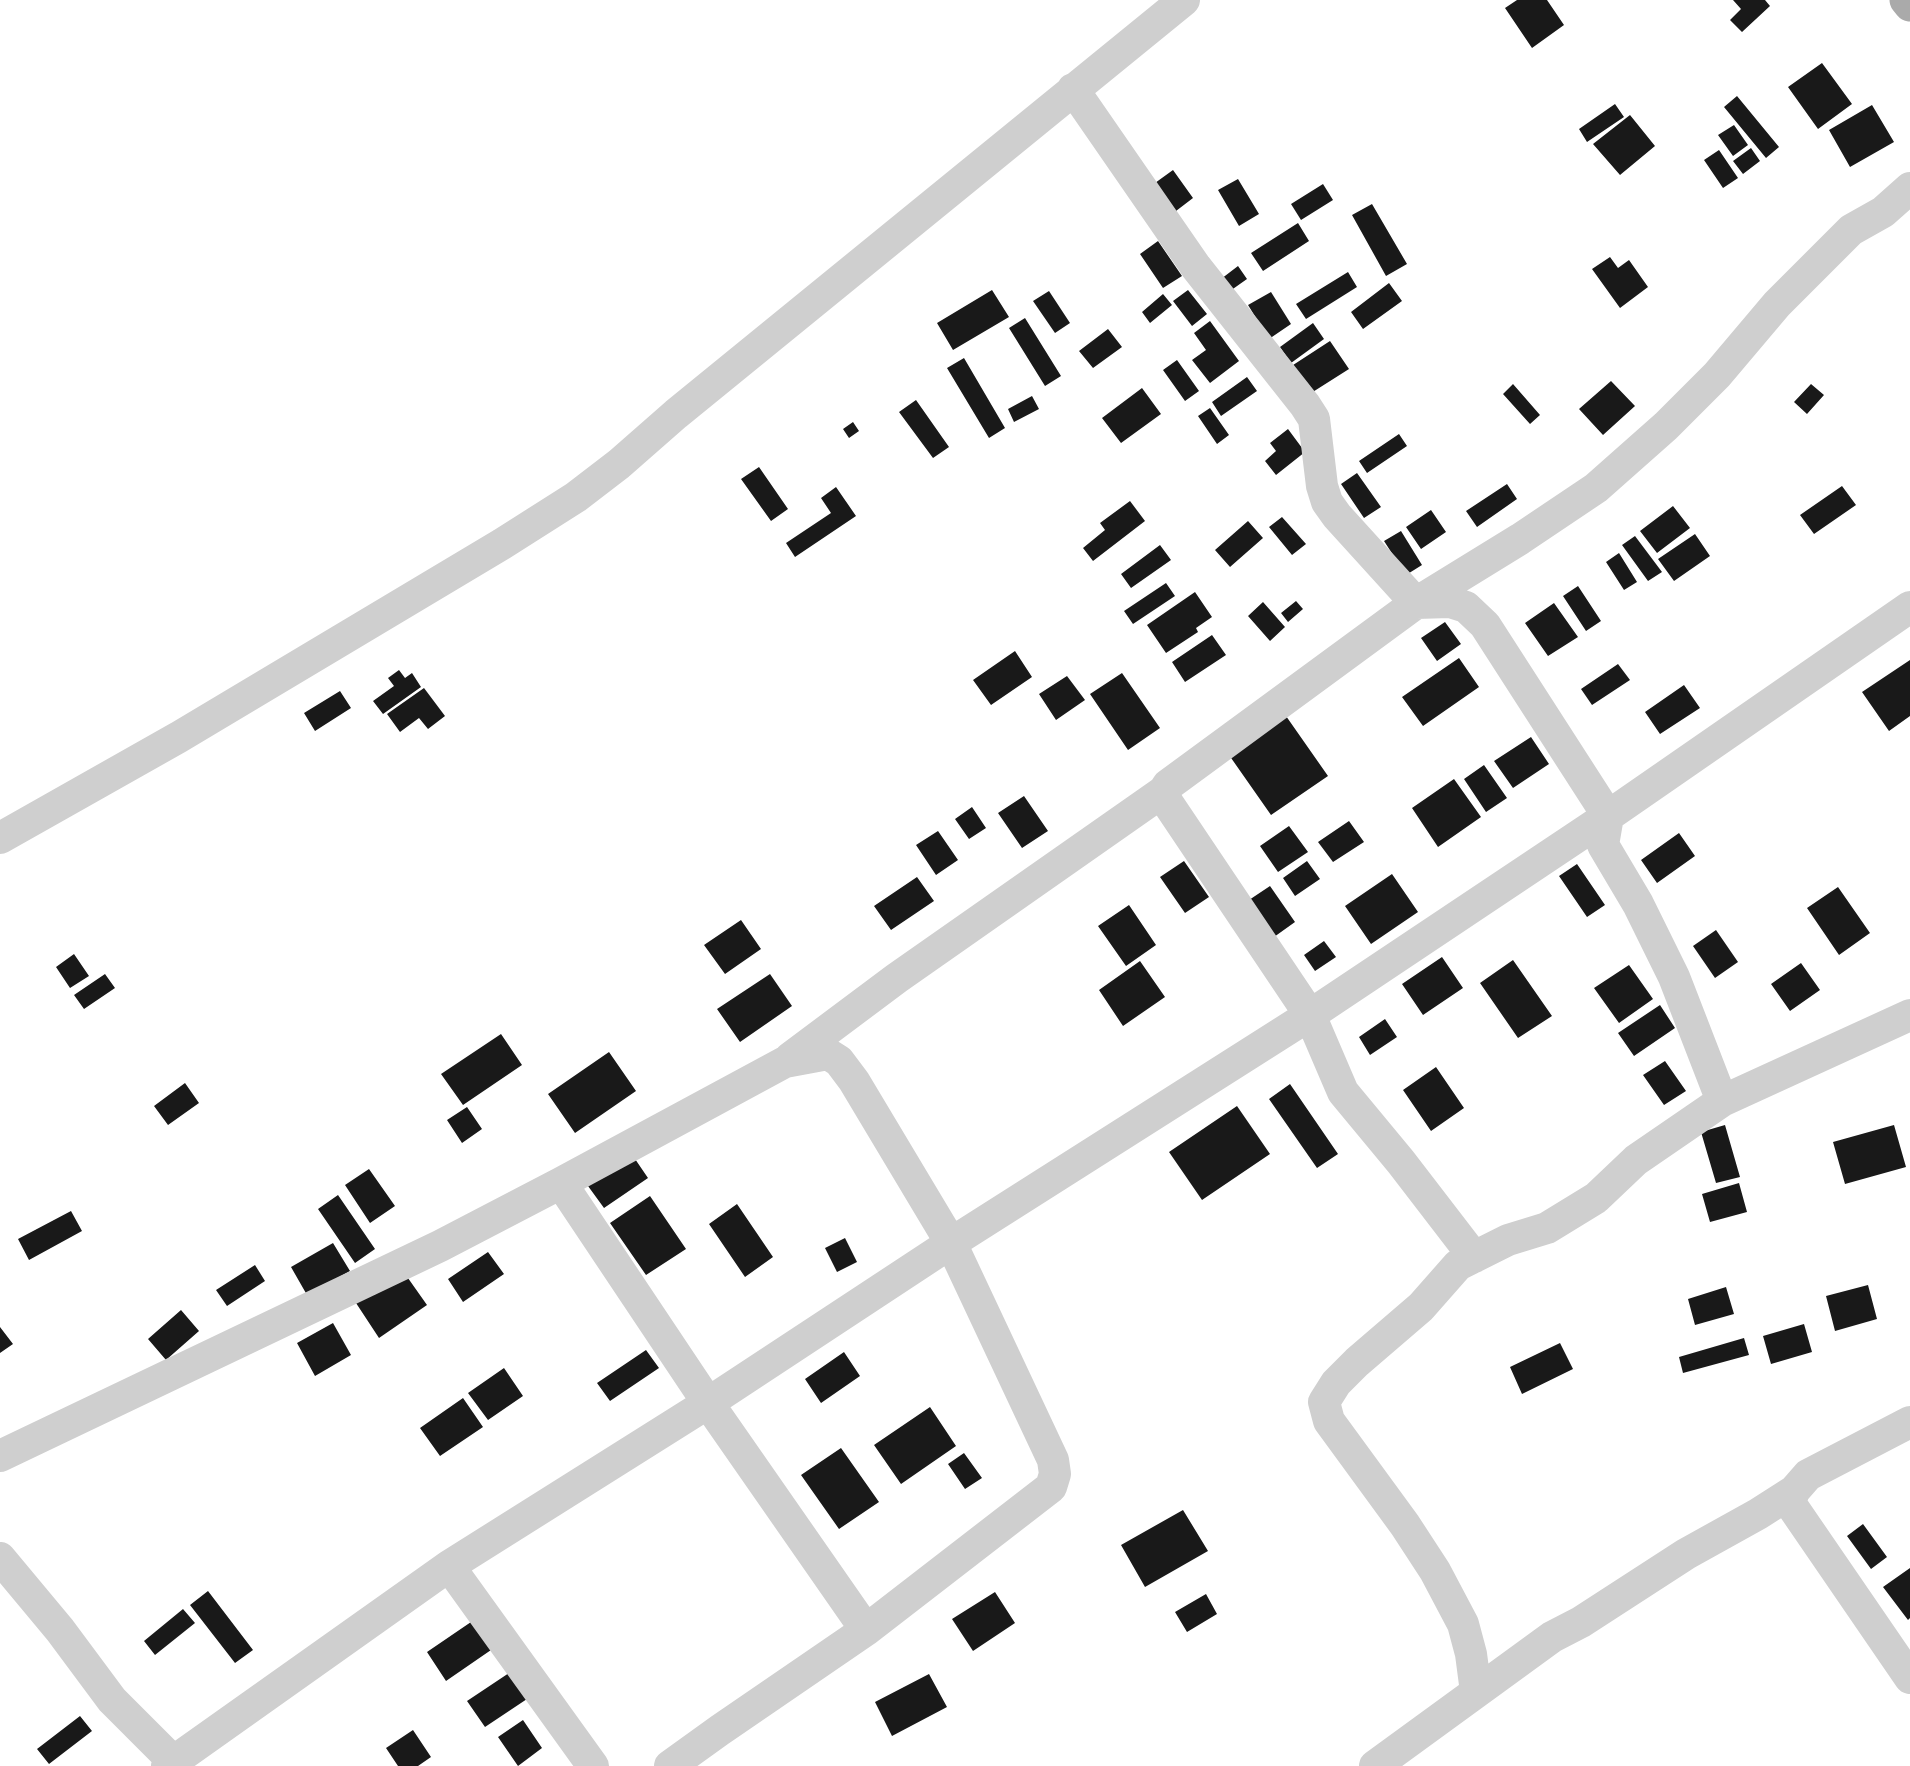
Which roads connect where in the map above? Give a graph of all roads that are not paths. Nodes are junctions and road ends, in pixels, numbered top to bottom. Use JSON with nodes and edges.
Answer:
{"nodes":[{"id":1,"x":1184,"y":0,"type":"edge"},
{"id":2,"x":1906,"y":0,"type":"edge"},
{"id":3,"x":1910,"y":5,"type":"edge"},
{"id":4,"x":1073,"y":89,"type":"junction"},
{"id":5,"x":1910,"y":188,"type":"edge"},
{"id":6,"x":1416,"y":603,"type":"junction"},
{"id":7,"x":1910,"y":607,"type":"edge"},
{"id":8,"x":1164,"y":790,"type":"junction"},
{"id":9,"x":1608,"y":816,"type":"junction"},
{"id":10,"x":0,"y":838,"type":"edge"},
{"id":11,"x":1310,"y":1015,"type":"junction"},
{"id":12,"x":1910,"y":1015,"type":"edge"},
{"id":13,"x":785,"y":1062,"type":"junction"},
{"id":14,"x":1722,"y":1101,"type":"junction"},
{"id":15,"x":561,"y":1183,"type":"junction"},
{"id":16,"x":951,"y":1243,"type":"junction"},
{"id":17,"x":1474,"y":1257,"type":"junction"},
{"id":18,"x":708,"y":1403,"type":"junction"},
{"id":19,"x":1910,"y":1422,"type":"edge"},
{"id":20,"x":0,"y":1456,"type":"edge"},
{"id":21,"x":1794,"y":1491,"type":"junction"},
{"id":22,"x":0,"y":1557,"type":"edge"},
{"id":23,"x":449,"y":1566,"type":"junction"},
{"id":24,"x":866,"y":1630,"type":"junction"},
{"id":25,"x":1910,"y":1678,"type":"edge"},
{"id":26,"x":1476,"y":1692,"type":"junction"},
{"id":27,"x":173,"y":1764,"type":"edge"},
{"id":28,"x":593,"y":1766,"type":"edge"},
{"id":29,"x":670,"y":1766,"type":"edge"},
{"id":30,"x":1375,"y":1766,"type":"edge"}],
"edges":[{"from":1,"to":4,"type":"street"},
{"from":2,"to":3,"type":"main road"},
{"from":4,"to":6,"type":"street"},
{"from":4,"to":10,"type":"street"},
{"from":5,"to":6,"type":"street"},
{"from":6,"to":8,"type":"street"},
{"from":6,"to":9,"type":"street"},
{"from":7,"to":9,"type":"street"},
{"from":8,"to":11,"type":"street"},
{"from":8,"to":13,"type":"street"},
{"from":9,"to":11,"type":"street"},
{"from":9,"to":14,"type":"street"},
{"from":11,"to":16,"type":"street"},
{"from":11,"to":17,"type":"street"},
{"from":12,"to":14,"type":"street"},
{"from":13,"to":15,"type":"street"},
{"from":13,"to":16,"type":"street"},
{"from":14,"to":17,"type":"street"},
{"from":15,"to":18,"type":"street"},
{"from":15,"to":20,"type":"street"},
{"from":16,"to":18,"type":"street"},
{"from":16,"to":24,"type":"street"},
{"from":17,"to":26,"type":"street"},
{"from":18,"to":23,"type":"street"},
{"from":18,"to":24,"type":"street"},
{"from":19,"to":21,"type":"street"},
{"from":21,"to":25,"type":"street"},
{"from":21,"to":26,"type":"street"},
{"from":22,"to":27,"type":"street"},
{"from":23,"to":27,"type":"street"},
{"from":23,"to":28,"type":"street"},
{"from":24,"to":29,"type":"street"},
{"from":26,"to":30,"type":"street"}]}
